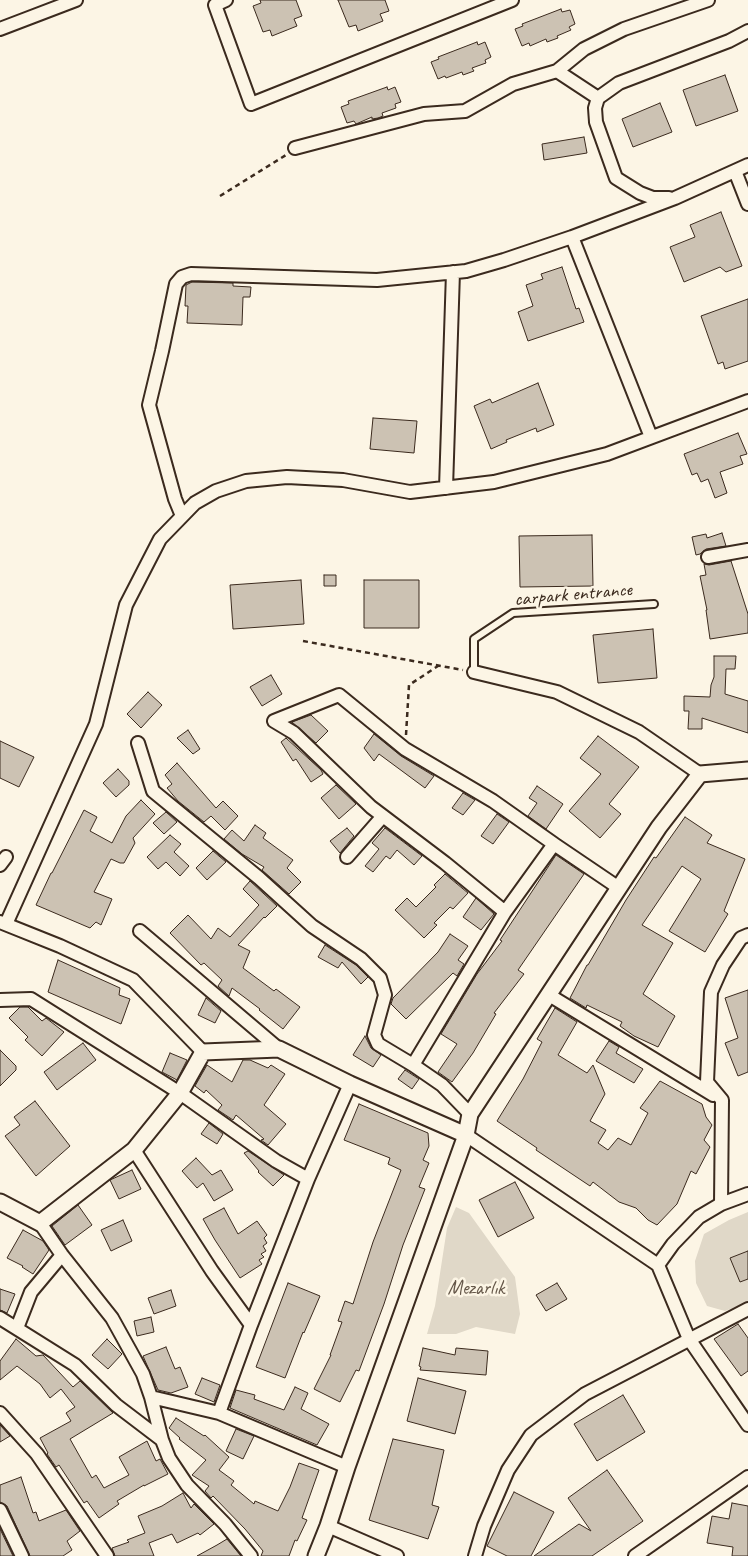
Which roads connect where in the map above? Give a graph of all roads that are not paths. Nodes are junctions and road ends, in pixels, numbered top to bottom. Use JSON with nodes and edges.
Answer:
{"nodes":[{"id":1,"x":76,"y":0,"type":"edge"},
{"id":2,"x":226,"y":0,"type":"edge"},
{"id":3,"x":512,"y":0,"type":"edge"},
{"id":4,"x":708,"y":0,"type":"edge"},
{"id":5,"x":0,"y":29,"type":"edge"},
{"id":6,"x":748,"y":32,"type":"edge"},
{"id":7,"x":557,"y":71,"type":"junction"},
{"id":8,"x":598,"y":98,"type":"junction"},
{"id":9,"x":295,"y":148,"type":"road end"},
{"id":10,"x":748,"y":164,"type":"edge"},
{"id":11,"x":735,"y":171,"type":"junction"},
{"id":12,"x":675,"y":198,"type":"junction"},
{"id":13,"x":748,"y":204,"type":"edge"},
{"id":14,"x":572,"y":237,"type":"junction"},
{"id":15,"x":453,"y":272,"type":"junction"},
{"id":16,"x":748,"y":401,"type":"edge"},
{"id":17,"x":651,"y":437,"type":"junction"},
{"id":18,"x":446,"y":488,"type":"junction"},
{"id":19,"x":182,"y":516,"type":"junction"},
{"id":20,"x":748,"y":550,"type":"edge"},
{"id":21,"x":708,"y":556,"type":"dead end"},
{"id":22,"x":654,"y":604,"type":"dead end"},
{"id":23,"x":474,"y":672,"type":"joint"},
{"id":24,"x":138,"y":743,"type":"dead end"},
{"id":25,"x":748,"y":770,"type":"edge"},
{"id":26,"x":700,"y":774,"type":"junction"},
{"id":27,"x":383,"y":816,"type":"junction"},
{"id":28,"x":554,"y":844,"type":"junction"},
{"id":29,"x":347,"y":857,"type":"dead end"},
{"id":30,"x":619,"y":888,"type":"junction"},
{"id":31,"x":505,"y":912,"type":"junction"},
{"id":32,"x":3,"y":923,"type":"edge"},
{"id":33,"x":140,"y":931,"type":"dead end"},
{"id":34,"x":748,"y":935,"type":"edge"},
{"id":35,"x":549,"y":995,"type":"junction"},
{"id":36,"x":0,"y":1000,"type":"edge"},
{"id":37,"x":279,"y":1049,"type":"junction"},
{"id":38,"x":204,"y":1052,"type":"junction"},
{"id":39,"x":414,"y":1065,"type":"junction"},
{"id":40,"x":350,"y":1084,"type":"junction"},
{"id":41,"x":180,"y":1092,"type":"junction"},
{"id":42,"x":722,"y":1100,"type":"junction"},
{"id":43,"x":470,"y":1114,"type":"junction"},
{"id":44,"x":466,"y":1135,"type":"junction"},
{"id":45,"x":134,"y":1150,"type":"junction"},
{"id":46,"x":308,"y":1179,"type":"junction"},
{"id":47,"x":748,"y":1194,"type":"edge"},
{"id":48,"x":0,"y":1202,"type":"edge"},
{"id":49,"x":721,"y":1204,"type":"junction"},
{"id":50,"x":40,"y":1223,"type":"junction"},
{"id":51,"x":62,"y":1255,"type":"junction"},
{"id":52,"x":658,"y":1265,"type":"junction"},
{"id":53,"x":748,"y":1309,"type":"edge"},
{"id":54,"x":0,"y":1318,"type":"edge"},
{"id":55,"x":251,"y":1325,"type":"junction"},
{"id":56,"x":17,"y":1328,"type":"junction"},
{"id":57,"x":689,"y":1339,"type":"junction"},
{"id":58,"x":151,"y":1398,"type":"junction"},
{"id":59,"x":220,"y":1412,"type":"junction"},
{"id":60,"x":0,"y":1413,"type":"edge"},
{"id":61,"x":748,"y":1426,"type":"edge"},
{"id":62,"x":162,"y":1440,"type":"junction"},
{"id":63,"x":347,"y":1467,"type":"junction"},
{"id":64,"x":748,"y":1477,"type":"edge"},
{"id":65,"x":0,"y":1510,"type":"edge"},
{"id":66,"x":328,"y":1526,"type":"junction"},
{"id":67,"x":22,"y":1556,"type":"edge"},
{"id":68,"x":106,"y":1556,"type":"edge"},
{"id":69,"x":251,"y":1556,"type":"edge"},
{"id":70,"x":316,"y":1556,"type":"edge"},
{"id":71,"x":397,"y":1556,"type":"edge"},
{"id":72,"x":475,"y":1556,"type":"edge"},
{"id":73,"x":635,"y":1556,"type":"edge"}],
"edges":[{"from":1,"to":5,"type":"street"},
{"from":2,"to":3,"type":"street"},
{"from":4,"to":7,"type":"street"},
{"from":6,"to":8,"type":"street"},
{"from":7,"to":8,"type":"street"},
{"from":7,"to":9,"type":"street"},
{"from":8,"to":12,"type":"street"},
{"from":10,"to":11,"type":"street"},
{"from":11,"to":12,"type":"street"},
{"from":11,"to":13,"type":"street"},
{"from":12,"to":14,"type":"street"},
{"from":14,"to":15,"type":"street"},
{"from":14,"to":17,"type":"street"},
{"from":15,"to":18,"type":"street"},
{"from":15,"to":19,"type":"street"},
{"from":16,"to":17,"type":"street"},
{"from":17,"to":18,"type":"street"},
{"from":18,"to":19,"type":"street"},
{"from":19,"to":32,"type":"street"},
{"from":20,"to":21,"type":"street"},
{"from":22,"to":23,"type":"lane","name":"carpark entrance"},
{"from":23,"to":26,"type":"street"},
{"from":24,"to":39,"type":"street"},
{"from":25,"to":26,"type":"street"},
{"from":26,"to":30,"type":"street"},
{"from":27,"to":28,"type":"street"},
{"from":27,"to":29,"type":"street"},
{"from":27,"to":31,"type":"street"},
{"from":28,"to":30,"type":"street"},
{"from":28,"to":31,"type":"street"},
{"from":30,"to":35,"type":"street"},
{"from":31,"to":39,"type":"street"},
{"from":32,"to":38,"type":"street"},
{"from":33,"to":37,"type":"street"},
{"from":34,"to":42,"type":"street"},
{"from":35,"to":42,"type":"street"},
{"from":35,"to":43,"type":"street"},
{"from":36,"to":41,"type":"street"},
{"from":37,"to":38,"type":"street"},
{"from":37,"to":40,"type":"street"},
{"from":38,"to":41,"type":"street"},
{"from":39,"to":43,"type":"street"},
{"from":40,"to":44,"type":"street"},
{"from":40,"to":46,"type":"street"},
{"from":41,"to":45,"type":"street"},
{"from":41,"to":46,"type":"street"},
{"from":42,"to":49,"type":"street"},
{"from":43,"to":44,"type":"street"},
{"from":44,"to":52,"type":"street"},
{"from":44,"to":63,"type":"street"},
{"from":45,"to":50,"type":"street"},
{"from":45,"to":55,"type":"street"},
{"from":46,"to":55,"type":"street"},
{"from":47,"to":49,"type":"street"},
{"from":48,"to":50,"type":"street"},
{"from":49,"to":52,"type":"street"},
{"from":50,"to":51,"type":"street"},
{"from":51,"to":56,"type":"street"},
{"from":51,"to":58,"type":"street"},
{"from":52,"to":57,"type":"street"},
{"from":53,"to":57,"type":"street"},
{"from":54,"to":56,"type":"street"},
{"from":55,"to":59,"type":"street"},
{"from":56,"to":62,"type":"street"},
{"from":57,"to":61,"type":"street"},
{"from":57,"to":72,"type":"street"},
{"from":58,"to":59,"type":"street"},
{"from":58,"to":62,"type":"street"},
{"from":59,"to":63,"type":"street"},
{"from":60,"to":68,"type":"street"},
{"from":62,"to":69,"type":"street"},
{"from":63,"to":66,"type":"street"},
{"from":64,"to":73,"type":"street"},
{"from":65,"to":67,"type":"street"},
{"from":66,"to":70,"type":"street"},
{"from":66,"to":71,"type":"street"}]}
